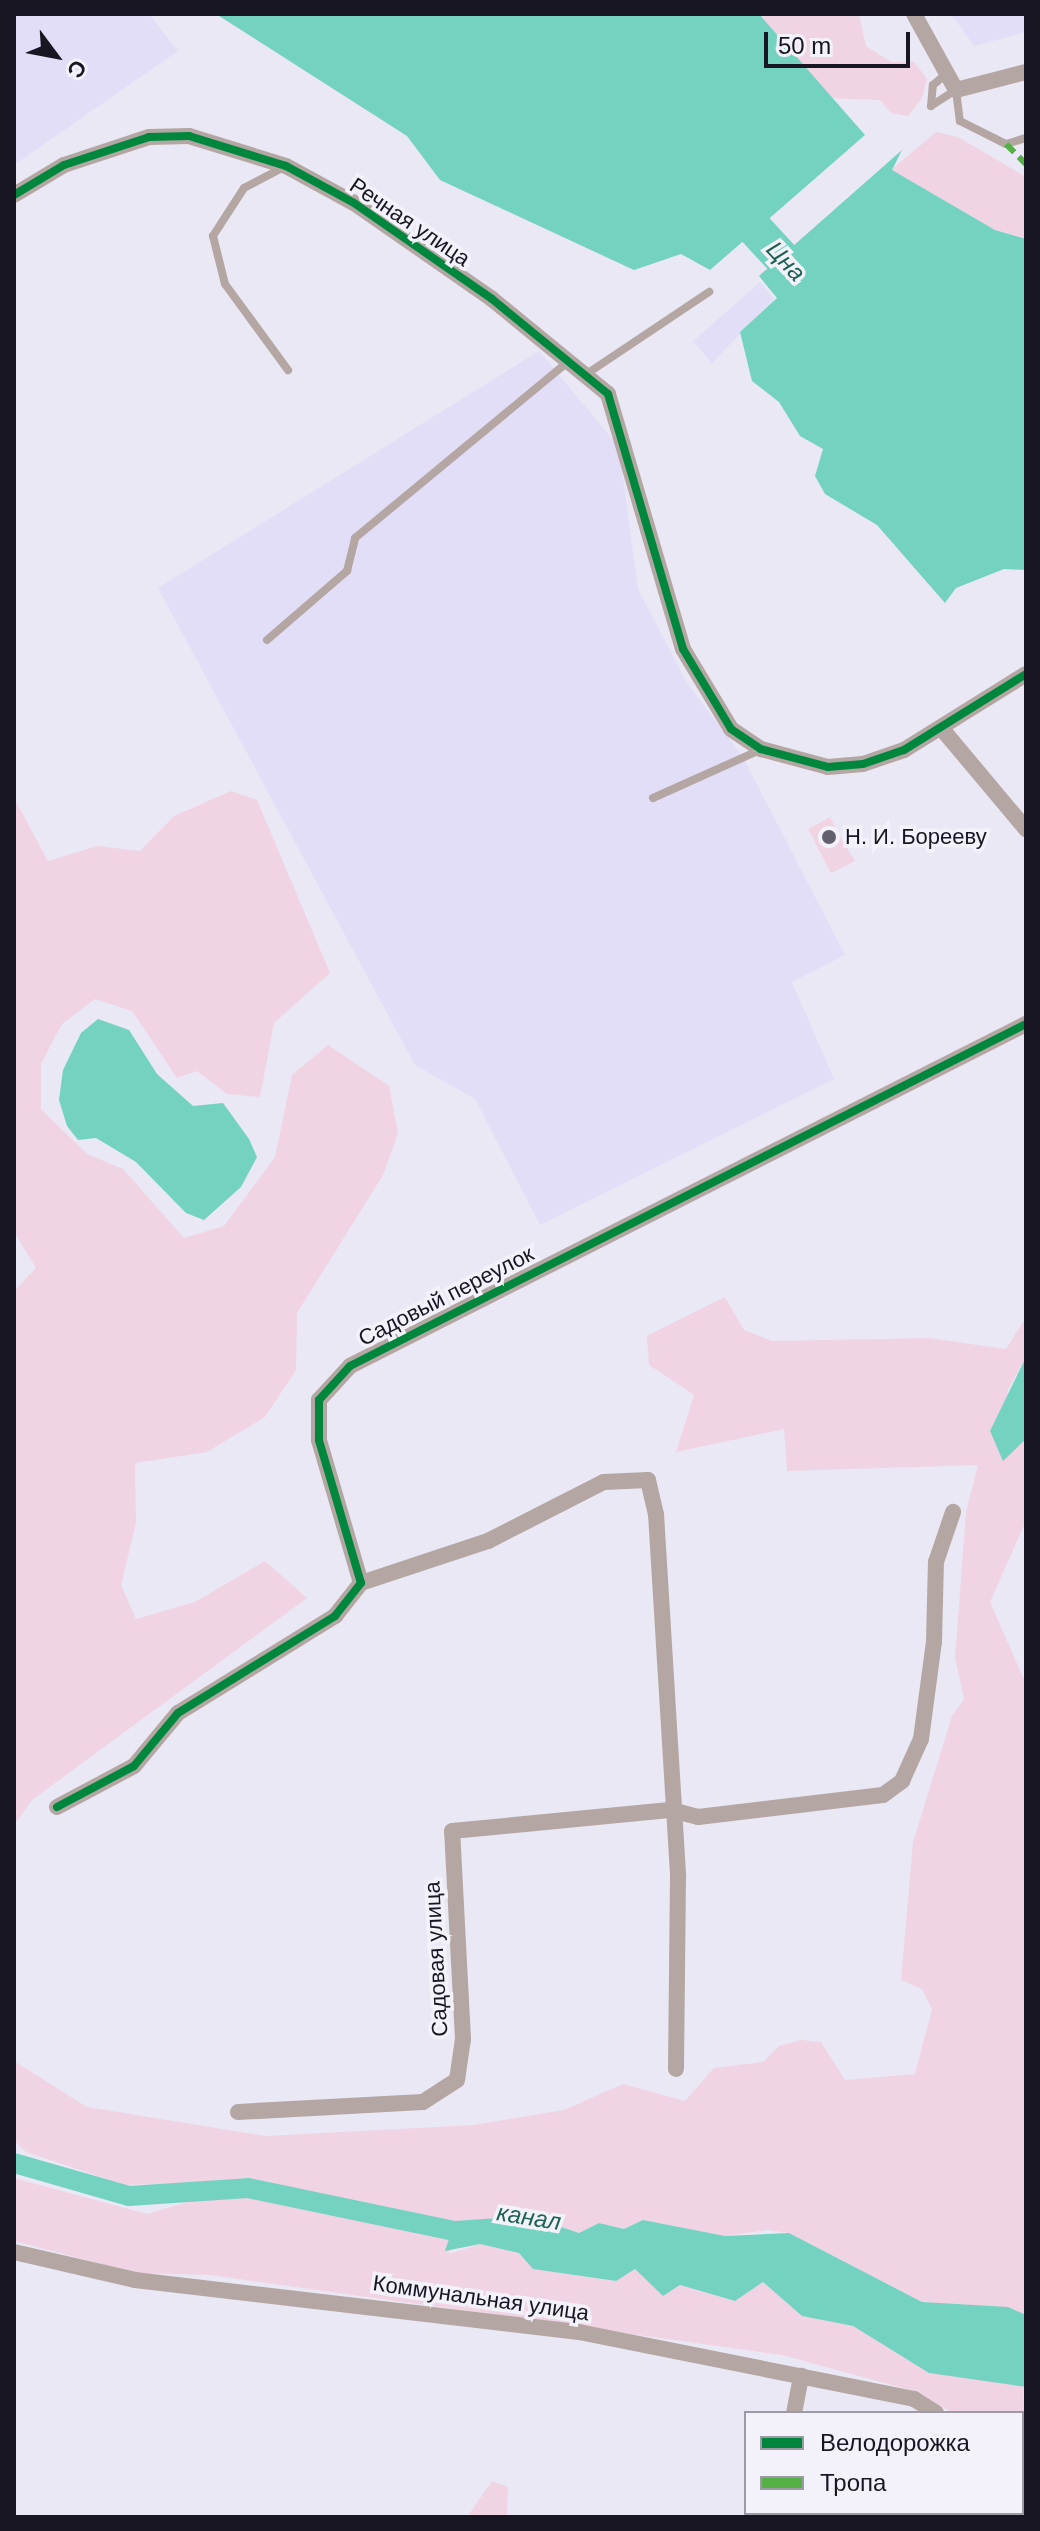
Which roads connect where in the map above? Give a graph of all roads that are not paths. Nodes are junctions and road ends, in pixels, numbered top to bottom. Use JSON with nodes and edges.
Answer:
{"nodes":[{"id":1,"x":914,"y":14,"type":"edge"},
{"id":2,"x":1026,"y":72,"type":"edge"},
{"id":3,"x":947,"y":74,"type":"junction"},
{"id":4,"x":956,"y":90,"type":"junction"},
{"id":5,"x":1026,"y":138,"type":"edge"},
{"id":6,"x":286,"y":166,"type":"junction"},
{"id":7,"x":14,"y":195,"type":"edge"},
{"id":8,"x":709,"y":292,"type":"dead end"},
{"id":9,"x":571,"y":360,"type":"junction"},
{"id":10,"x":288,"y":370,"type":"dead end"},
{"id":11,"x":588,"y":373,"type":"junction"},
{"id":12,"x":267,"y":640,"type":"dead end"},
{"id":13,"x":1026,"y":674,"type":"edge"},
{"id":14,"x":942,"y":729,"type":"junction"},
{"id":15,"x":761,"y":749,"type":"junction"},
{"id":16,"x":653,"y":798,"type":"dead end"},
{"id":17,"x":1026,"y":829,"type":"edge"},
{"id":18,"x":1026,"y":1024,"type":"edge"},
{"id":19,"x":953,"y":1512,"type":"dead end"},
{"id":20,"x":361,"y":1583,"type":"junction"},
{"id":21,"x":57,"y":1807,"type":"dead end"},
{"id":22,"x":672,"y":1810,"type":"junction"},
{"id":23,"x":676,"y":2069,"type":"dead end"},
{"id":24,"x":238,"y":2112,"type":"dead end"},
{"id":25,"x":14,"y":2252,"type":"edge"},
{"id":26,"x":801,"y":2376,"type":"junction"},
{"id":27,"x":794,"y":2411,"type":"edge"},
{"id":28,"x":933,"y":2411,"type":"edge"}],
"edges":[{"from":1,"to":3,"type":"street"},
{"from":2,"to":4,"type":"street"},
{"from":3,"to":4,"type":"street"},
{"from":3,"to":4,"type":"lane"},
{"from":4,"to":5,"type":"lane"},
{"from":6,"to":7,"type":"street","name":"Речная улица"},
{"from":6,"to":9,"type":"street","name":"Речная улица"},
{"from":6,"to":10,"type":"lane"},
{"from":8,"to":11,"type":"lane"},
{"from":9,"to":11,"type":"street","name":"Речная улица"},
{"from":9,"to":12,"type":"lane"},
{"from":11,"to":15,"type":"street","name":"Речная улица"},
{"from":13,"to":14,"type":"street"},
{"from":14,"to":15,"type":"street"},
{"from":14,"to":17,"type":"street"},
{"from":15,"to":16,"type":"lane"},
{"from":18,"to":20,"type":"street","name":"Садовый переулок"},
{"from":19,"to":22,"type":"street","name":"Садовая улица"},
{"from":20,"to":21,"type":"street"},
{"from":20,"to":22,"type":"street"},
{"from":22,"to":23,"type":"street"},
{"from":22,"to":24,"type":"street","name":"Садовая улица"},
{"from":25,"to":26,"type":"street","name":"Коммунальная улица"},
{"from":26,"to":27,"type":"street"},
{"from":26,"to":28,"type":"street","name":"Коммунальная улица"}]}
